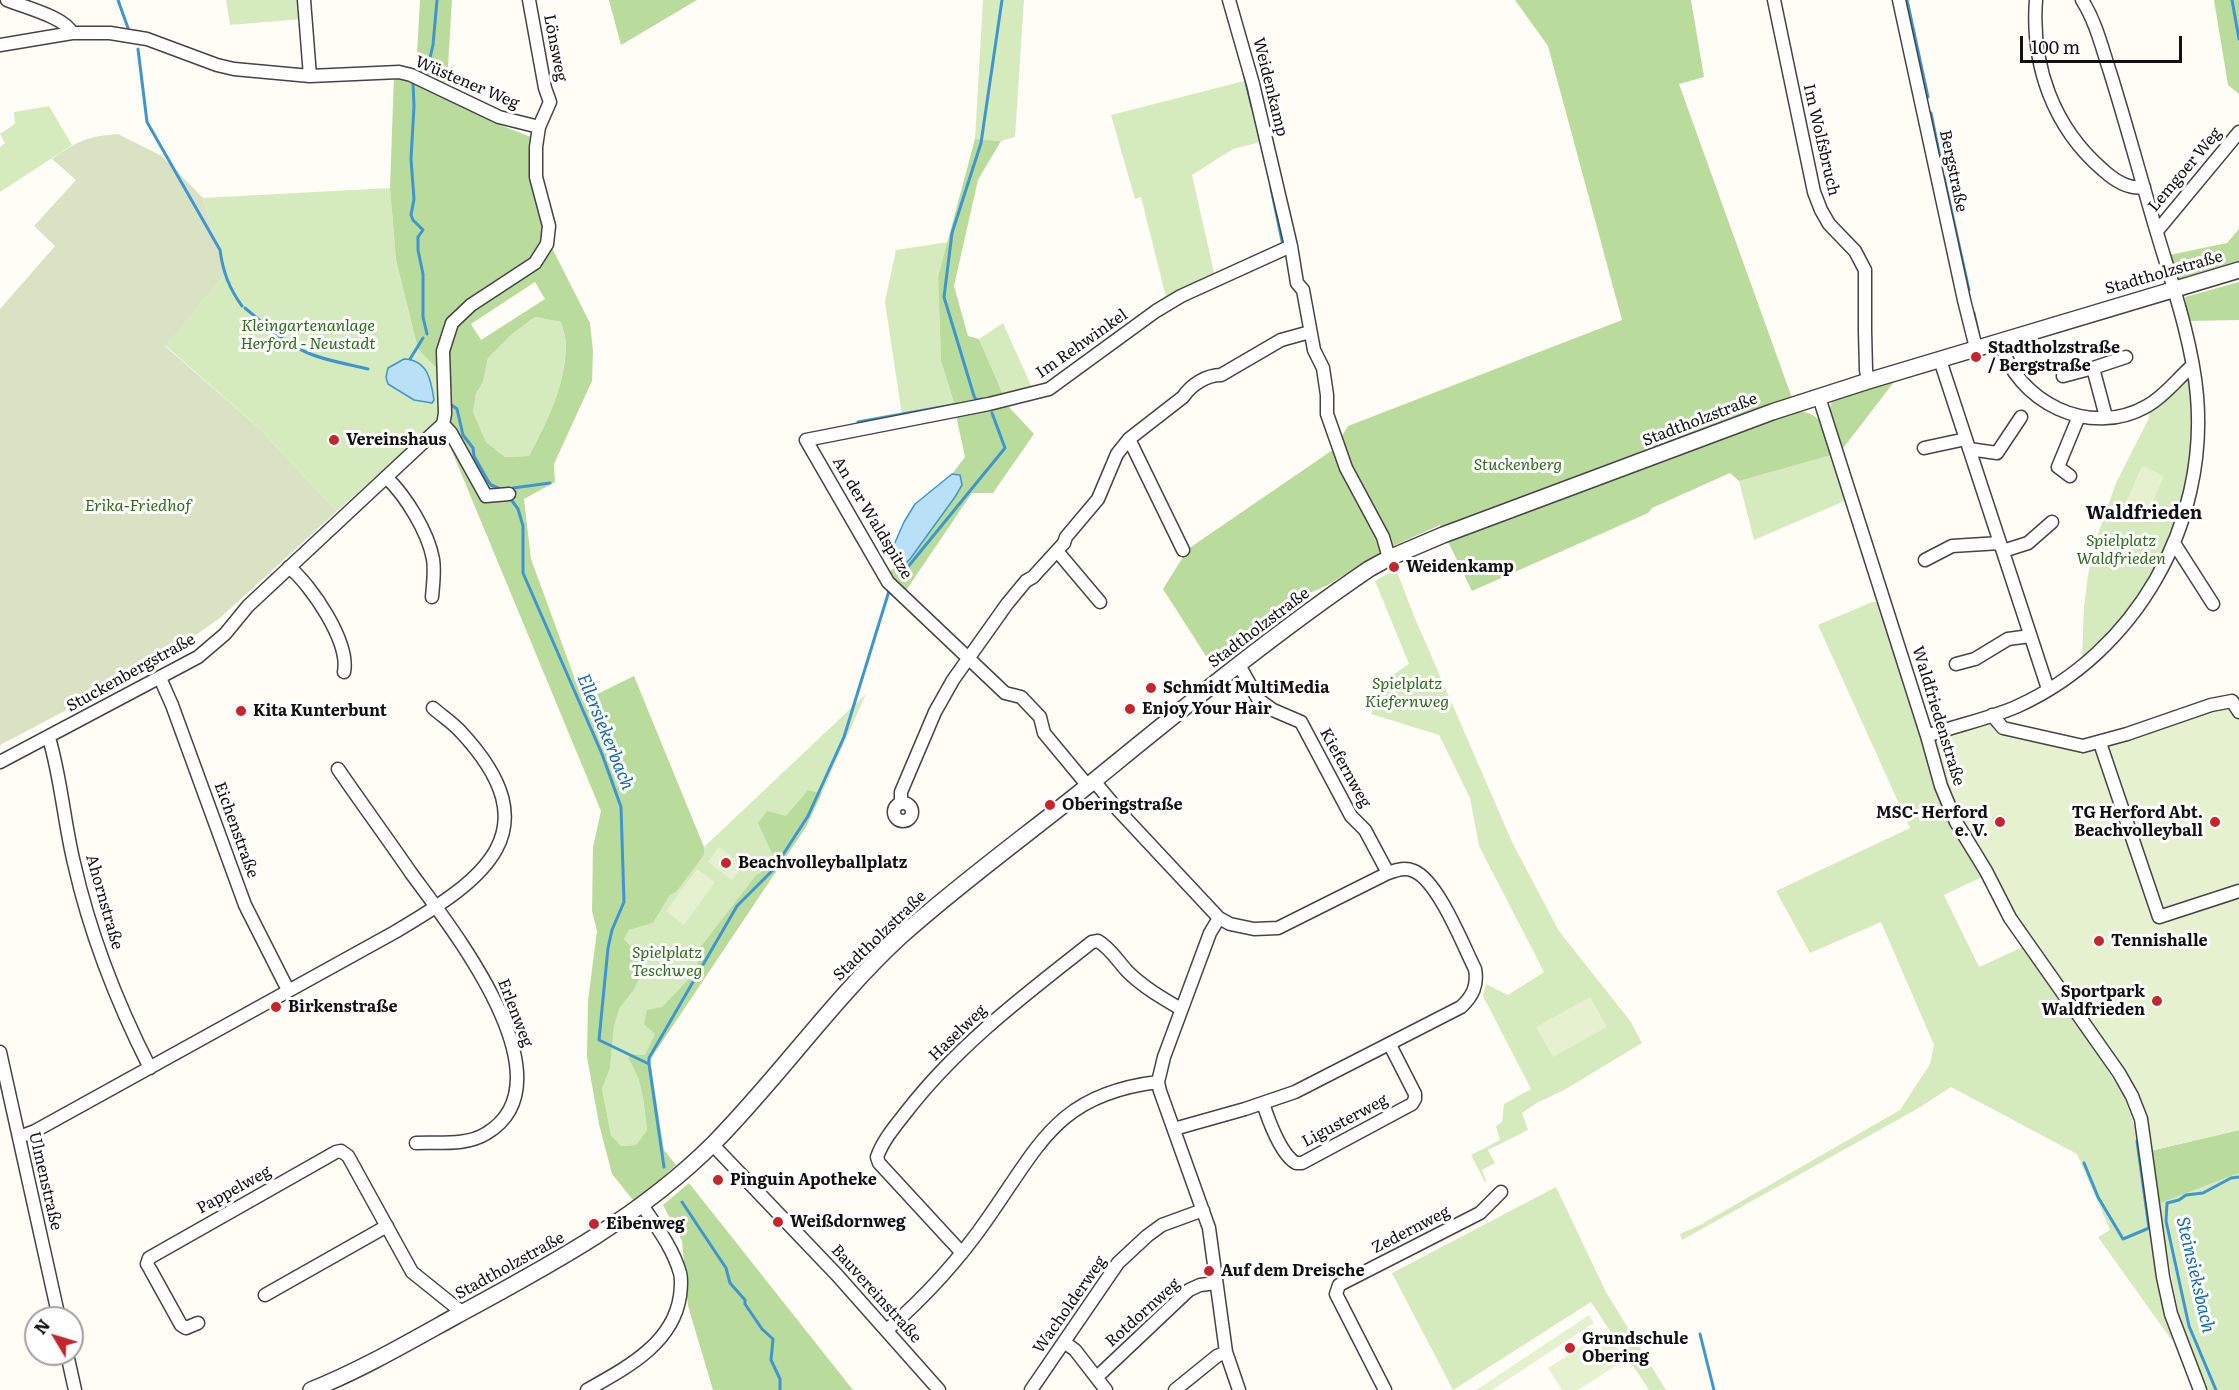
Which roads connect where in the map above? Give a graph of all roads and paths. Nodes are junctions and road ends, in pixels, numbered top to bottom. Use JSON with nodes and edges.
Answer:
{"nodes":[{"id":1,"x":7,"y":0,"type":"edge"},
{"id":2,"x":304,"y":0,"type":"edge"},
{"id":3,"x":529,"y":0,"type":"edge"},
{"id":4,"x":1229,"y":0,"type":"edge"},
{"id":5,"x":1774,"y":0,"type":"edge"},
{"id":6,"x":1899,"y":0,"type":"edge"},
{"id":7,"x":2036,"y":0,"type":"edge"},
{"id":8,"x":2082,"y":0,"type":"edge"},
{"id":9,"x":72,"y":33,"type":"junction"},
{"id":10,"x":0,"y":45,"type":"edge"},
{"id":11,"x":310,"y":76,"type":"junction"},
{"id":12,"x":539,"y":127,"type":"junction"},
{"id":13,"x":2239,"y":132,"type":"edge"},
{"id":14,"x":2144,"y":187,"type":"junction"},
{"id":15,"x":2157,"y":231,"type":"junction"},
{"id":16,"x":1291,"y":246,"type":"junction"},
{"id":17,"x":2239,"y":270,"type":"edge"},
{"id":18,"x":2174,"y":288,"type":"junction"},
{"id":19,"x":1310,"y":332,"type":"junction"},
{"id":20,"x":2000,"y":341,"type":"junction"},
{"id":21,"x":1976,"y":348,"type":"junction"},
{"id":22,"x":2126,"y":357,"type":"dead end"},
{"id":23,"x":1940,"y":360,"type":"junction"},
{"id":24,"x":2192,"y":366,"type":"junction"},
{"id":25,"x":2093,"y":369,"type":"junction"},
{"id":26,"x":2063,"y":376,"type":"dead end"},
{"id":27,"x":1868,"y":381,"type":"junction"},
{"id":28,"x":1819,"y":397,"type":"junction"},
{"id":29,"x":2079,"y":416,"type":"junction"},
{"id":30,"x":2021,"y":417,"type":"dead end"},
{"id":31,"x":2106,"y":417,"type":"junction"},
{"id":32,"x":443,"y":424,"type":"junction"},
{"id":33,"x":1129,"y":439,"type":"junction"},
{"id":34,"x":806,"y":440,"type":"joint"},
{"id":35,"x":1968,"y":444,"type":"junction"},
{"id":36,"x":1924,"y":448,"type":"dead end"},
{"id":37,"x":2070,"y":476,"type":"dead end"},
{"id":38,"x":386,"y":477,"type":"junction"},
{"id":39,"x":509,"y":494,"type":"dead end"},
{"id":40,"x":2052,"y":522,"type":"dead end"},
{"id":41,"x":2174,"y":543,"type":"junction"},
{"id":42,"x":2001,"y":547,"type":"junction"},
{"id":43,"x":1183,"y":550,"type":"dead end"},
{"id":44,"x":1057,"y":551,"type":"junction"},
{"id":45,"x":1389,"y":558,"type":"junction"},
{"id":46,"x":1925,"y":560,"type":"dead end"},
{"id":47,"x":289,"y":567,"type":"junction"},
{"id":48,"x":432,"y":597,"type":"dead end"},
{"id":49,"x":1100,"y":602,"type":"dead end"},
{"id":50,"x":2213,"y":604,"type":"dead end"},
{"id":51,"x":2030,"y":636,"type":"junction"},
{"id":52,"x":968,"y":659,"type":"junction"},
{"id":53,"x":1956,"y":664,"type":"dead end"},
{"id":54,"x":1239,"y":666,"type":"junction"},
{"id":55,"x":344,"y":672,"type":"dead end"},
{"id":56,"x":160,"y":678,"type":"junction"},
{"id":57,"x":2048,"y":689,"type":"junction"},
{"id":58,"x":433,"y":708,"type":"dead end"},
{"id":59,"x":2239,"y":712,"type":"edge"},
{"id":60,"x":1992,"y":716,"type":"junction"},
{"id":61,"x":1927,"y":736,"type":"junction"},
{"id":62,"x":49,"y":738,"type":"junction"},
{"id":63,"x":2100,"y":743,"type":"junction"},
{"id":64,"x":0,"y":762,"type":"edge"},
{"id":65,"x":338,"y":769,"type":"dead end"},
{"id":66,"x":1091,"y":783,"type":"junction"},
{"id":67,"x":901,"y":803,"type":"dead end"},
{"id":68,"x":1388,"y":873,"type":"junction"},
{"id":69,"x":2239,"y":891,"type":"edge"},
{"id":70,"x":436,"y":908,"type":"junction"},
{"id":71,"x":1219,"y":918,"type":"junction"},
{"id":72,"x":288,"y":990,"type":"junction"},
{"id":73,"x":1181,"y":1009,"type":"junction"},
{"id":74,"x":1390,"y":1045,"type":"junction"},
{"id":75,"x":0,"y":1052,"type":"edge"},
{"id":76,"x":150,"y":1068,"type":"junction"},
{"id":77,"x":1158,"y":1082,"type":"junction"},
{"id":78,"x":1263,"y":1103,"type":"junction"},
{"id":79,"x":1174,"y":1129,"type":"junction"},
{"id":80,"x":18,"y":1137,"type":"junction"},
{"id":81,"x":416,"y":1143,"type":"dead end"},
{"id":82,"x":712,"y":1144,"type":"junction"},
{"id":83,"x":1502,"y":1192,"type":"dead end"},
{"id":84,"x":642,"y":1205,"type":"junction"},
{"id":85,"x":1203,"y":1210,"type":"junction"},
{"id":86,"x":387,"y":1226,"type":"junction"},
{"id":87,"x":962,"y":1253,"type":"junction"},
{"id":88,"x":1216,"y":1283,"type":"junction"},
{"id":89,"x":265,"y":1295,"type":"dead end"},
{"id":90,"x":56,"y":1306,"type":"edge"},
{"id":91,"x":463,"y":1313,"type":"junction"},
{"id":92,"x":198,"y":1323,"type":"dead end"},
{"id":93,"x":887,"y":1330,"type":"junction"},
{"id":94,"x":1064,"y":1342,"type":"junction"},
{"id":95,"x":1226,"y":1352,"type":"junction"},
{"id":96,"x":70,"y":1366,"type":"edge"},
{"id":97,"x":1097,"y":1377,"type":"junction"},
{"id":98,"x":75,"y":1390,"type":"edge"},
{"id":99,"x":311,"y":1390,"type":"edge"},
{"id":100,"x":587,"y":1390,"type":"edge"},
{"id":101,"x":939,"y":1390,"type":"edge"},
{"id":102,"x":1031,"y":1390,"type":"edge"},
{"id":103,"x":1106,"y":1390,"type":"edge"},
{"id":104,"x":1175,"y":1390,"type":"edge"},
{"id":105,"x":1239,"y":1390,"type":"edge"},
{"id":106,"x":1385,"y":1390,"type":"edge"},
{"id":107,"x":2200,"y":1390,"type":"edge"}],
"edges":[{"from":1,"to":9,"type":"street"},
{"from":2,"to":11,"type":"street"},
{"from":3,"to":12,"type":"street","name":"Lönsweg"},
{"from":4,"to":16,"type":"street","name":"Weidenkamp"},
{"from":5,"to":27,"type":"street","name":"Im Wolfsbruch"},
{"from":6,"to":21,"type":"street","name":"Bergstraße"},
{"from":7,"to":14,"type":"street"},
{"from":8,"to":14,"type":"street"},
{"from":9,"to":10,"type":"street","name":"Wüstener Weg"},
{"from":9,"to":11,"type":"street","name":"Wüstener Weg"},
{"from":11,"to":12,"type":"street","name":"Wüstener Weg"},
{"from":12,"to":32,"type":"street"},
{"from":13,"to":15,"type":"street","name":"Lemgoer Weg"},
{"from":14,"to":15,"type":"street"},
{"from":15,"to":18,"type":"street"},
{"from":16,"to":19,"type":"street","name":"Weidenkamp"},
{"from":16,"to":34,"type":"street","name":"Im Rehwinkel"},
{"from":17,"to":18,"type":"street","name":"Stadtholzstraße"},
{"from":18,"to":20,"type":"street","name":"Stadtholzstraße"},
{"from":18,"to":24,"type":"street"},
{"from":19,"to":33,"type":"street"},
{"from":19,"to":45,"type":"street","name":"Weidenkamp"},
{"from":20,"to":21,"type":"street","name":"Stadtholzstraße"},
{"from":20,"to":29,"type":"street"},
{"from":21,"to":23,"type":"street","name":"Stadtholzstraße"},
{"from":22,"to":25,"type":"street"},
{"from":23,"to":27,"type":"street","name":"Stadtholzstraße"},
{"from":23,"to":35,"type":"street"},
{"from":24,"to":31,"type":"street"},
{"from":24,"to":41,"type":"street"},
{"from":25,"to":26,"type":"street"},
{"from":25,"to":31,"type":"street"},
{"from":27,"to":28,"type":"street","name":"Stadtholzstraße"},
{"from":28,"to":45,"type":"street","name":"Stadtholzstraße"},
{"from":28,"to":61,"type":"street","name":"Waldfriedenstraße"},
{"from":29,"to":31,"type":"street"},
{"from":29,"to":37,"type":"street"},
{"from":30,"to":35,"type":"street"},
{"from":32,"to":38,"type":"street","name":"Stuckenbergstraße"},
{"from":32,"to":39,"type":"street"},
{"from":33,"to":43,"type":"street"},
{"from":33,"to":44,"type":"street"},
{"from":34,"to":52,"type":"street","name":"An der Waldspitze"},
{"from":35,"to":36,"type":"street"},
{"from":35,"to":42,"type":"street"},
{"from":38,"to":47,"type":"street","name":"Stuckenbergstraße"},
{"from":38,"to":48,"type":"street"},
{"from":40,"to":42,"type":"street"},
{"from":41,"to":50,"type":"street"},
{"from":41,"to":57,"type":"street"},
{"from":42,"to":46,"type":"street"},
{"from":42,"to":51,"type":"street"},
{"from":44,"to":49,"type":"street"},
{"from":44,"to":52,"type":"street"},
{"from":45,"to":54,"type":"street","name":"Stadtholzstraße"},
{"from":47,"to":55,"type":"street"},
{"from":47,"to":56,"type":"street","name":"Stuckenbergstraße"},
{"from":51,"to":53,"type":"street"},
{"from":51,"to":57,"type":"street"},
{"from":52,"to":66,"type":"street","name":"An der Waldspitze"},
{"from":52,"to":67,"type":"street"},
{"from":54,"to":66,"type":"street","name":"Stadtholzstraße"},
{"from":54,"to":68,"type":"street","name":"Kiefernweg"},
{"from":56,"to":62,"type":"street","name":"Stuckenbergstraße"},
{"from":56,"to":72,"type":"street","name":"Eichenstraße"},
{"from":57,"to":60,"type":"street"},
{"from":58,"to":70,"type":"street"},
{"from":59,"to":63,"type":"street"},
{"from":60,"to":61,"type":"street"},
{"from":60,"to":63,"type":"street"},
{"from":61,"to":107,"type":"street","name":"Waldfriedenstraße"},
{"from":62,"to":64,"type":"street","name":"Stuckenbergstraße"},
{"from":62,"to":76,"type":"street","name":"Ahornstraße"},
{"from":63,"to":69,"type":"street"},
{"from":65,"to":70,"type":"street"},
{"from":66,"to":71,"type":"street"},
{"from":66,"to":82,"type":"street","name":"Stadtholzstraße"},
{"from":68,"to":71,"type":"street"},
{"from":68,"to":74,"type":"street"},
{"from":70,"to":72,"type":"street"},
{"from":70,"to":81,"type":"street","name":"Erlenweg"},
{"from":71,"to":73,"type":"street"},
{"from":72,"to":76,"type":"street"},
{"from":73,"to":77,"type":"street"},
{"from":73,"to":87,"type":"street","name":"Haselweg"},
{"from":74,"to":78,"type":"street"},
{"from":74,"to":78,"type":"street","name":"Ligusterweg"},
{"from":75,"to":80,"type":"street","name":"Ulmenstraße"},
{"from":76,"to":80,"type":"street"},
{"from":77,"to":79,"type":"street"},
{"from":77,"to":87,"type":"street"},
{"from":78,"to":79,"type":"street"},
{"from":79,"to":85,"type":"street"},
{"from":80,"to":90,"type":"street","name":"Ulmenstraße"},
{"from":82,"to":84,"type":"street","name":"Stadtholzstraße"},
{"from":82,"to":93,"type":"street","name":"Bauvereinstraße"},
{"from":83,"to":106,"type":"street","name":"Zedernweg"},
{"from":84,"to":91,"type":"street","name":"Stadtholzstraße"},
{"from":84,"to":100,"type":"street"},
{"from":85,"to":88,"type":"street"},
{"from":85,"to":94,"type":"street","name":"Wacholderweg"},
{"from":86,"to":89,"type":"street"},
{"from":86,"to":91,"type":"street","name":"Pappelweg"},
{"from":86,"to":92,"type":"street","name":"Pappelweg"},
{"from":87,"to":93,"type":"street"},
{"from":88,"to":95,"type":"street"},
{"from":88,"to":97,"type":"street","name":"Rotdornweg"},
{"from":91,"to":99,"type":"street","name":"Stadtholzstraße"},
{"from":93,"to":101,"type":"street","name":"Bauvereinstraße"},
{"from":94,"to":97,"type":"street"},
{"from":94,"to":102,"type":"street","name":"Wacholderweg"},
{"from":95,"to":104,"type":"street"},
{"from":95,"to":105,"type":"street"},
{"from":96,"to":98,"type":"street"},
{"from":97,"to":103,"type":"street"}]}
